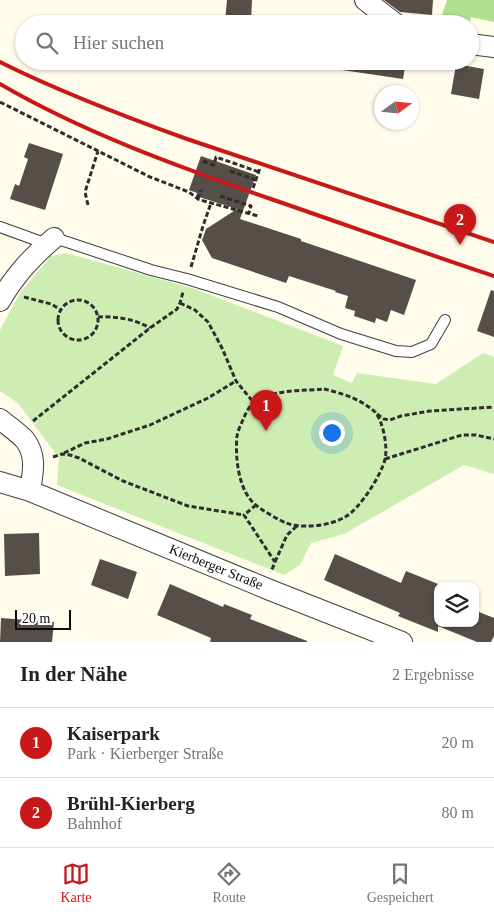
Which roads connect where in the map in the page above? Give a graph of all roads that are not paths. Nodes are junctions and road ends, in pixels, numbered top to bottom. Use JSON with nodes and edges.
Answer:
{"nodes":[{"id":1,"x":365,"y":0,"type":"edge"},
{"id":2,"x":384,"y":15,"type":"edge"},
{"id":3,"x":479,"y":45,"type":"edge"},
{"id":4,"x":494,"y":47,"type":"edge"},
{"id":5,"x":0,"y":227,"type":"edge"},
{"id":6,"x":51,"y":241,"type":"junction"},
{"id":7,"x":0,"y":301,"type":"edge"},
{"id":8,"x":445,"y":320,"type":"dead end"},
{"id":9,"x":0,"y":420,"type":"edge"},
{"id":10,"x":0,"y":482,"type":"edge"},
{"id":11,"x":30,"y":491,"type":"junction"},
{"id":12,"x":402,"y":642,"type":"edge"}],
"edges":[{"from":1,"to":2,"type":"street"},
{"from":3,"to":4,"type":"street"},
{"from":5,"to":6,"type":"lane"},
{"from":6,"to":7,"type":"street"},
{"from":6,"to":8,"type":"lane"},
{"from":9,"to":11,"type":"street"},
{"from":10,"to":11,"type":"street","name":"Kierberger Straße"},
{"from":11,"to":12,"type":"street","name":"Kierberger Straße"}]}
